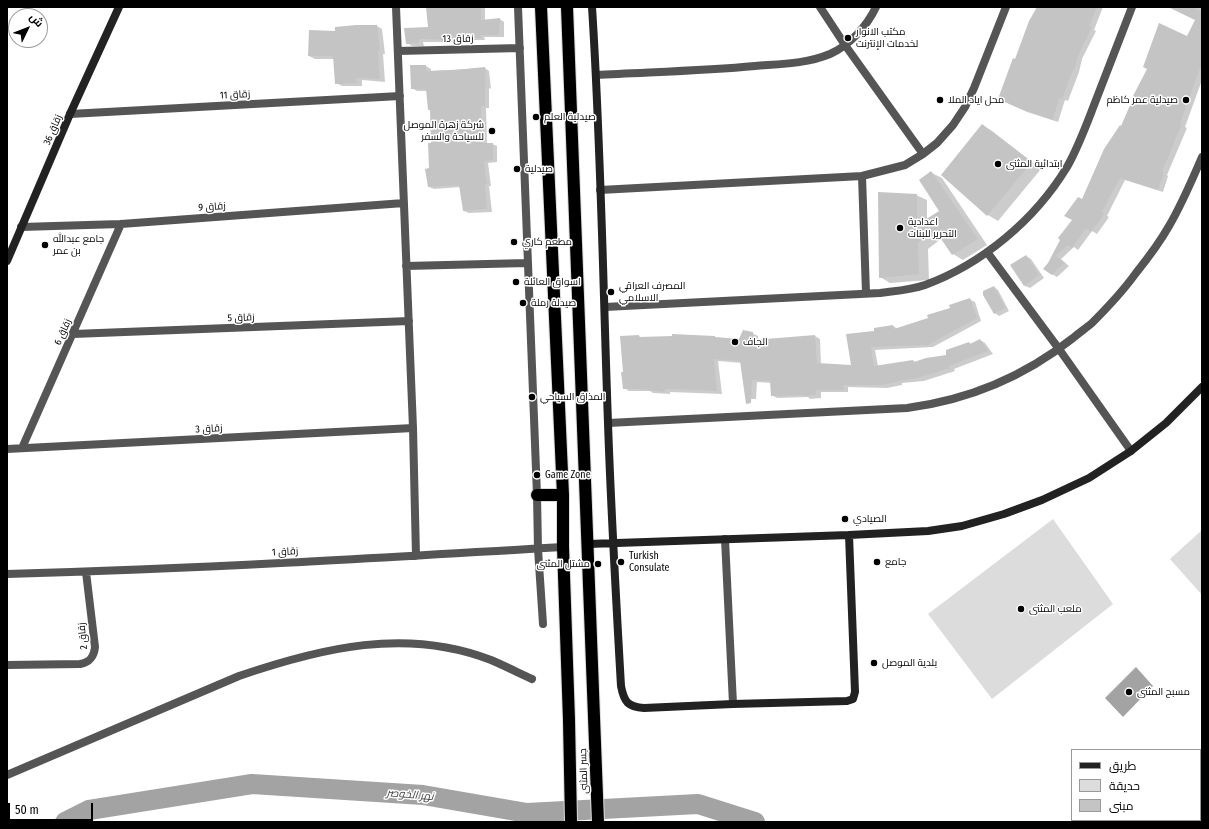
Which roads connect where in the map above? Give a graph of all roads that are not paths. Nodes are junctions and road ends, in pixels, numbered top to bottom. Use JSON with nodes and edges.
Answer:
{"nodes":[{"id":1,"x":119,"y":7,"type":"edge"},
{"id":2,"x":396,"y":7,"type":"edge"},
{"id":3,"x":518,"y":7,"type":"edge"},
{"id":4,"x":542,"y":7,"type":"edge"},
{"id":5,"x":567,"y":7,"type":"edge"},
{"id":6,"x":592,"y":7,"type":"edge"},
{"id":7,"x":820,"y":7,"type":"edge"},
{"id":8,"x":876,"y":7,"type":"edge"},
{"id":9,"x":1006,"y":7,"type":"edge"},
{"id":10,"x":1132,"y":7,"type":"edge"},
{"id":11,"x":845,"y":46,"type":"junction"},
{"id":12,"x":520,"y":48,"type":"junction"},
{"id":13,"x":398,"y":51,"type":"junction"},
{"id":14,"x":596,"y":75,"type":"junction"},
{"id":15,"x":400,"y":96,"type":"junction"},
{"id":16,"x":70,"y":114,"type":"junction"},
{"id":17,"x":923,"y":154,"type":"junction"},
{"id":18,"x":1202,"y":157,"type":"edge"},
{"id":19,"x":862,"y":176,"type":"junction"},
{"id":20,"x":600,"y":190,"type":"junction"},
{"id":21,"x":404,"y":203,"type":"junction"},
{"id":22,"x":121,"y":224,"type":"junction"},
{"id":23,"x":22,"y":227,"type":"junction"},
{"id":24,"x":987,"y":252,"type":"junction"},
{"id":25,"x":7,"y":261,"type":"edge"},
{"id":26,"x":527,"y":263,"type":"junction"},
{"id":27,"x":406,"y":266,"type":"junction"},
{"id":28,"x":866,"y":294,"type":"junction"},
{"id":29,"x":605,"y":307,"type":"junction"},
{"id":30,"x":409,"y":321,"type":"junction"},
{"id":31,"x":73,"y":334,"type":"junction"},
{"id":32,"x":1059,"y":349,"type":"junction"},
{"id":33,"x":1202,"y":387,"type":"edge"},
{"id":34,"x":608,"y":423,"type":"junction"},
{"id":35,"x":413,"y":428,"type":"junction"},
{"id":36,"x":22,"y":448,"type":"junction"},
{"id":37,"x":7,"y":449,"type":"edge"},
{"id":38,"x":1131,"y":451,"type":"junction"},
{"id":39,"x":538,"y":495,"type":"junction"},
{"id":40,"x":563,"y":495,"type":"junction"},
{"id":41,"x":849,"y":535,"type":"junction"},
{"id":42,"x":726,"y":539,"type":"junction"},
{"id":43,"x":613,"y":543,"type":"junction"},
{"id":44,"x":588,"y":544,"type":"junction"},
{"id":45,"x":563,"y":548,"type":"junction"},
{"id":46,"x":538,"y":549,"type":"junction"},
{"id":47,"x":416,"y":556,"type":"junction"},
{"id":48,"x":86,"y":572,"type":"junction"},
{"id":49,"x":7,"y":574,"type":"edge"},
{"id":50,"x":543,"y":624,"type":"dead end"},
{"id":51,"x":7,"y":665,"type":"edge"},
{"id":52,"x":532,"y":679,"type":"dead end"},
{"id":53,"x":733,"y":704,"type":"junction"},
{"id":54,"x":7,"y":775,"type":"edge"},
{"id":55,"x":571,"y":822,"type":"edge"},
{"id":56,"x":598,"y":822,"type":"edge"}],
"edges":[{"from":1,"to":16,"type":"street","name":"زقاق 36"},
{"from":2,"to":13,"type":"street"},
{"from":3,"to":12,"type":"street"},
{"from":4,"to":40,"type":"highway","name":"جسر المثنى"},
{"from":5,"to":44,"type":"highway","name":"جسر المثنى"},
{"from":6,"to":14,"type":"street"},
{"from":7,"to":11,"type":"street"},
{"from":8,"to":11,"type":"street"},
{"from":9,"to":17,"type":"street"},
{"from":10,"to":24,"type":"street"},
{"from":11,"to":14,"type":"street"},
{"from":11,"to":17,"type":"street"},
{"from":12,"to":13,"type":"street","name":"زقاق 13"},
{"from":12,"to":26,"type":"street"},
{"from":13,"to":15,"type":"street"},
{"from":14,"to":20,"type":"street"},
{"from":15,"to":16,"type":"street","name":"زقاق 11"},
{"from":15,"to":21,"type":"street"},
{"from":16,"to":23,"type":"street","name":"زقاق 36"},
{"from":17,"to":19,"type":"street"},
{"from":18,"to":32,"type":"street"},
{"from":19,"to":20,"type":"street"},
{"from":19,"to":28,"type":"street"},
{"from":20,"to":29,"type":"street"},
{"from":21,"to":22,"type":"street","name":"زقاق 9"},
{"from":21,"to":27,"type":"street"},
{"from":22,"to":23,"type":"street","name":"زقاق 9"},
{"from":22,"to":31,"type":"street","name":"زقاق 6"},
{"from":23,"to":25,"type":"street","name":"زقاق 36"},
{"from":24,"to":28,"type":"street"},
{"from":24,"to":32,"type":"street"},
{"from":26,"to":27,"type":"street"},
{"from":26,"to":39,"type":"street"},
{"from":27,"to":30,"type":"street"},
{"from":28,"to":29,"type":"street"},
{"from":29,"to":34,"type":"street"},
{"from":30,"to":31,"type":"street","name":"زقاق 5"},
{"from":30,"to":35,"type":"street"},
{"from":31,"to":36,"type":"street","name":"زقاق 6"},
{"from":32,"to":34,"type":"street"},
{"from":32,"to":38,"type":"street"},
{"from":33,"to":38,"type":"street"},
{"from":34,"to":43,"type":"street"},
{"from":35,"to":36,"type":"street","name":"زقاق 3"},
{"from":35,"to":47,"type":"street"},
{"from":36,"to":37,"type":"street","name":"زقاق 3"},
{"from":38,"to":41,"type":"street"},
{"from":39,"to":40,"type":"highway"},
{"from":39,"to":46,"type":"street"},
{"from":40,"to":45,"type":"highway","name":"جسر المثنى"},
{"from":41,"to":42,"type":"street"},
{"from":41,"to":53,"type":"street"},
{"from":42,"to":43,"type":"street"},
{"from":42,"to":53,"type":"street"},
{"from":43,"to":44,"type":"street"},
{"from":43,"to":53,"type":"street"},
{"from":44,"to":56,"type":"highway","name":"جسر المثنى"},
{"from":45,"to":46,"type":"street","name":"زقاق 1"},
{"from":45,"to":55,"type":"highway","name":"جسر المثنى"},
{"from":46,"to":47,"type":"street","name":"زقاق 1"},
{"from":46,"to":50,"type":"street"},
{"from":47,"to":48,"type":"street","name":"زقاق 1"},
{"from":48,"to":49,"type":"street","name":"زقاق 1"},
{"from":48,"to":51,"type":"street","name":"زقاق 2"},
{"from":52,"to":54,"type":"street"}]}
